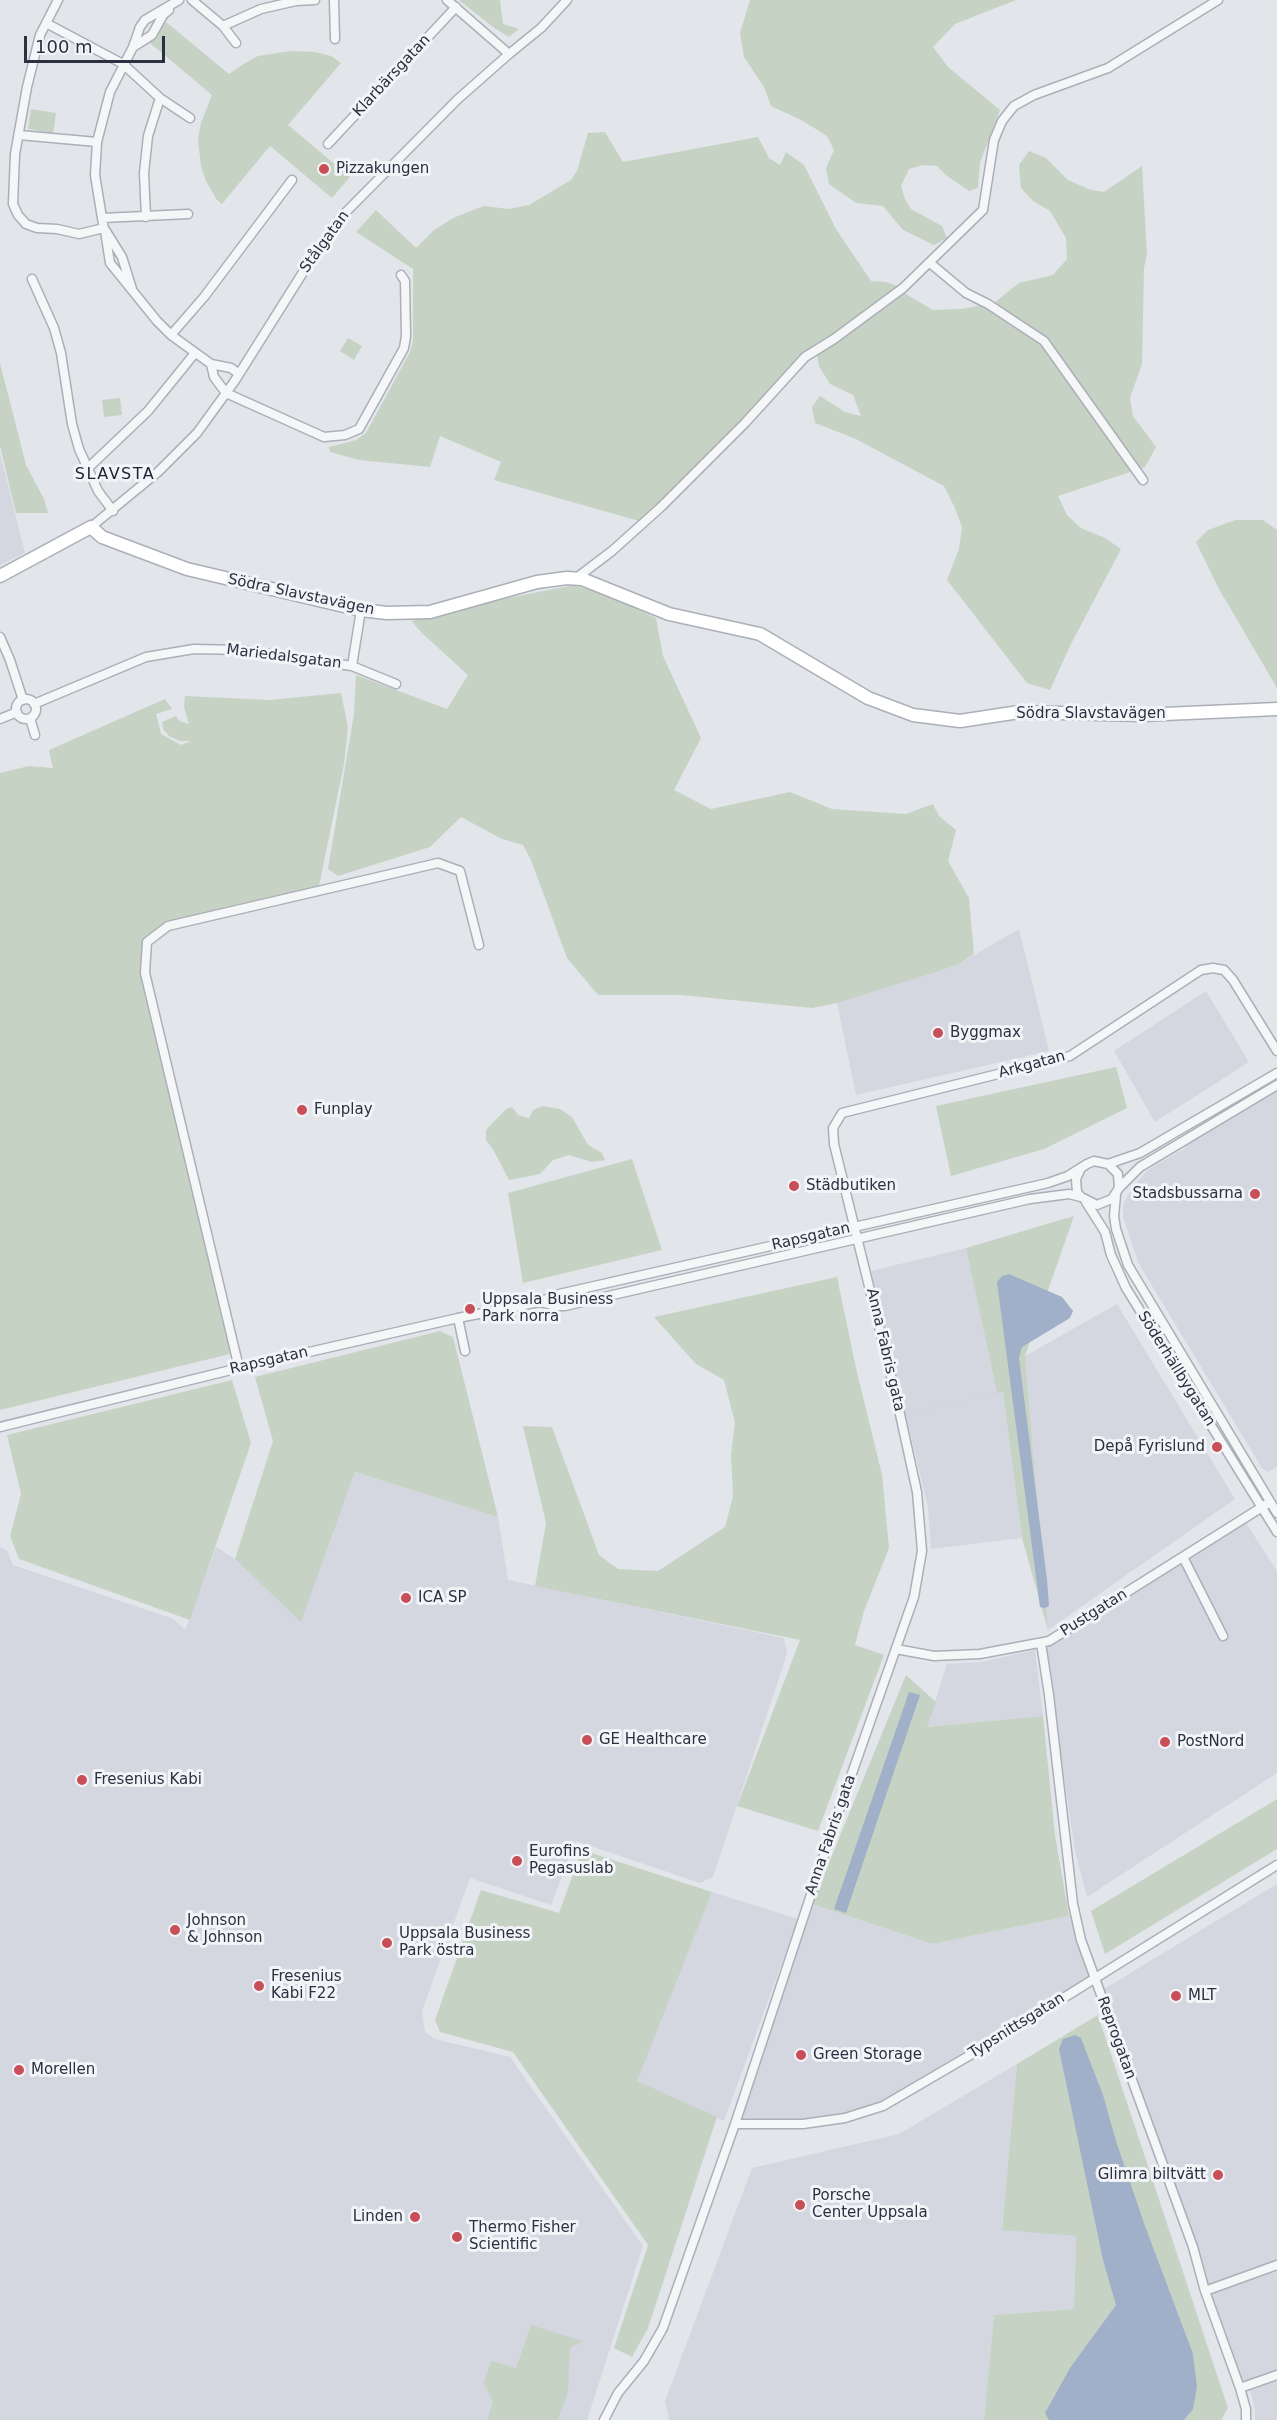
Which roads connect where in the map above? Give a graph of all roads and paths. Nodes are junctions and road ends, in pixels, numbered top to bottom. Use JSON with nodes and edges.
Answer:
{"nodes":[{"id":1,"x":58,"y":0,"type":"edge"},
{"id":2,"x":178,"y":0,"type":"edge"},
{"id":3,"x":192,"y":0,"type":"edge"},
{"id":4,"x":315,"y":0,"type":"edge"},
{"id":5,"x":334,"y":0,"type":"edge"},
{"id":6,"x":447,"y":0,"type":"edge"},
{"id":7,"x":567,"y":0,"type":"edge"},
{"id":8,"x":1218,"y":0,"type":"edge"},
{"id":9,"x":456,"y":8,"type":"junction"},
{"id":10,"x":46,"y":23,"type":"junction"},
{"id":11,"x":223,"y":26,"type":"junction"},
{"id":12,"x":334,"y":39,"type":"dead end"},
{"id":13,"x":236,"y":43,"type":"dead end"},
{"id":14,"x":133,"y":47,"type":"junction"},
{"id":15,"x":508,"y":54,"type":"junction"},
{"id":16,"x":123,"y":64,"type":"junction"},
{"id":17,"x":160,"y":99,"type":"junction"},
{"id":18,"x":190,"y":118,"type":"dead end"},
{"id":19,"x":18,"y":135,"type":"junction"},
{"id":20,"x":97,"y":142,"type":"junction"},
{"id":21,"x":328,"y":144,"type":"dead end"},
{"id":22,"x":292,"y":180,"type":"dead end"},
{"id":23,"x":188,"y":214,"type":"dead end"},
{"id":24,"x":146,"y":217,"type":"junction"},
{"id":25,"x":102,"y":218,"type":"junction"},
{"id":26,"x":104,"y":228,"type":"junction"},
{"id":27,"x":930,"y":263,"type":"junction"},
{"id":28,"x":401,"y":275,"type":"dead end"},
{"id":29,"x":32,"y":279,"type":"dead end"},
{"id":30,"x":132,"y":289,"type":"junction"},
{"id":31,"x":171,"y":335,"type":"junction"},
{"id":32,"x":195,"y":353,"type":"junction"},
{"id":33,"x":211,"y":364,"type":"junction"},
{"id":34,"x":239,"y":374,"type":"junction"},
{"id":35,"x":226,"y":393,"type":"junction"},
{"id":36,"x":87,"y":469,"type":"junction"},
{"id":37,"x":1143,"y":480,"type":"dead end"},
{"id":38,"x":113,"y":511,"type":"junction"},
{"id":39,"x":91,"y":528,"type":"junction"},
{"id":40,"x":0,"y":576,"type":"edge"},
{"id":41,"x":575,"y":579,"type":"junction"},
{"id":42,"x":362,"y":610,"type":"junction"},
{"id":43,"x":0,"y":638,"type":"edge"},
{"id":44,"x":352,"y":666,"type":"junction"},
{"id":45,"x":396,"y":684,"type":"dead end"},
{"id":46,"x":23,"y":700,"type":"junction"},
{"id":47,"x":34,"y":704,"type":"junction"},
{"id":48,"x":1277,"y":709,"type":"edge"},
{"id":49,"x":17,"y":711,"type":"junction"},
{"id":50,"x":30,"y":718,"type":"junction"},
{"id":51,"x":0,"y":719,"type":"edge"},
{"id":52,"x":35,"y":735,"type":"dead end"},
{"id":53,"x":479,"y":945,"type":"dead end"},
{"id":54,"x":1277,"y":1051,"type":"edge"},
{"id":55,"x":1277,"y":1073,"type":"edge"},
{"id":56,"x":1277,"y":1085,"type":"edge"},
{"id":57,"x":1108,"y":1164,"type":"junction"},
{"id":58,"x":1081,"y":1168,"type":"junction"},
{"id":59,"x":1118,"y":1191,"type":"junction"},
{"id":60,"x":1083,"y":1199,"type":"junction"},
{"id":61,"x":854,"y":1227,"type":"junction"},
{"id":62,"x":857,"y":1239,"type":"junction"},
{"id":63,"x":540,"y":1302,"type":"junction"},
{"id":64,"x":458,"y":1318,"type":"junction"},
{"id":65,"x":465,"y":1351,"type":"dead end"},
{"id":66,"x":239,"y":1368,"type":"junction"},
{"id":67,"x":0,"y":1427,"type":"edge"},
{"id":68,"x":1266,"y":1505,"type":"junction"},
{"id":69,"x":1277,"y":1513,"type":"edge"},
{"id":70,"x":1277,"y":1532,"type":"edge"},
{"id":71,"x":1183,"y":1557,"type":"junction"},
{"id":72,"x":1223,"y":1636,"type":"dead end"},
{"id":73,"x":1041,"y":1643,"type":"junction"},
{"id":74,"x":896,"y":1649,"type":"junction"},
{"id":75,"x":1277,"y":1865,"type":"edge"},
{"id":76,"x":1094,"y":1979,"type":"junction"},
{"id":77,"x":735,"y":2124,"type":"junction"},
{"id":78,"x":1277,"y":2265,"type":"edge"},
{"id":79,"x":1205,"y":2291,"type":"junction"},
{"id":80,"x":1277,"y":2376,"type":"edge"},
{"id":81,"x":1240,"y":2388,"type":"junction"},
{"id":82,"x":604,"y":2420,"type":"edge"},
{"id":83,"x":1246,"y":2420,"type":"edge"}],
"edges":[{"from":1,"to":10,"type":"street"},
{"from":2,"to":14,"type":"street"},
{"from":2,"to":14,"type":"street"},
{"from":3,"to":11,"type":"street"},
{"from":4,"to":11,"type":"street"},
{"from":5,"to":12,"type":"street"},
{"from":6,"to":9,"type":"street"},
{"from":7,"to":15,"type":"street","name":"Stålgatan"},
{"from":8,"to":27,"type":"street"},
{"from":9,"to":15,"type":"street"},
{"from":9,"to":21,"type":"street","name":"Klarbärsgatan"},
{"from":10,"to":16,"type":"street"},
{"from":10,"to":19,"type":"street"},
{"from":11,"to":13,"type":"street"},
{"from":14,"to":16,"type":"street"},
{"from":15,"to":34,"type":"street","name":"Stålgatan"},
{"from":16,"to":17,"type":"street"},
{"from":16,"to":20,"type":"street"},
{"from":17,"to":18,"type":"street"},
{"from":17,"to":24,"type":"street"},
{"from":19,"to":20,"type":"street"},
{"from":19,"to":26,"type":"street"},
{"from":20,"to":25,"type":"street"},
{"from":22,"to":31,"type":"street"},
{"from":23,"to":24,"type":"street"},
{"from":24,"to":25,"type":"street"},
{"from":25,"to":26,"type":"street"},
{"from":26,"to":30,"type":"street"},
{"from":26,"to":30,"type":"street"},
{"from":27,"to":37,"type":"street"},
{"from":27,"to":41,"type":"street"},
{"from":28,"to":35,"type":"street"},
{"from":29,"to":36,"type":"street"},
{"from":30,"to":31,"type":"street"},
{"from":31,"to":32,"type":"street"},
{"from":32,"to":33,"type":"street"},
{"from":32,"to":36,"type":"street"},
{"from":33,"to":34,"type":"street"},
{"from":33,"to":35,"type":"street"},
{"from":34,"to":35,"type":"street","name":"Stålgatan"},
{"from":35,"to":38,"type":"street","name":"Stålgatan"},
{"from":36,"to":38,"type":"street"},
{"from":38,"to":39,"type":"street","name":"Stålgatan"},
{"from":39,"to":40,"type":"street","name":"Stålgatan"},
{"from":39,"to":42,"type":"street","name":"Södra Slavstavägen"},
{"from":41,"to":42,"type":"street","name":"Södra Slavstavägen"},
{"from":41,"to":48,"type":"street","name":"Södra Slavstavägen"},
{"from":42,"to":44,"type":"street"},
{"from":43,"to":46,"type":"street"},
{"from":44,"to":45,"type":"street","name":"Mariedalsgatan"},
{"from":44,"to":47,"type":"street","name":"Mariedalsgatan"},
{"from":46,"to":47,"type":"street"},
{"from":46,"to":49,"type":"street"},
{"from":47,"to":50,"type":"street"},
{"from":49,"to":50,"type":"street"},
{"from":49,"to":51,"type":"street"},
{"from":50,"to":52,"type":"street"},
{"from":53,"to":66,"type":"street"},
{"from":54,"to":61,"type":"street","name":"Arkgatan"},
{"from":55,"to":57,"type":"street"},
{"from":56,"to":59,"type":"street"},
{"from":57,"to":58,"type":"street"},
{"from":57,"to":59,"type":"street"},
{"from":58,"to":60,"type":"street"},
{"from":58,"to":61,"type":"street","name":"Rapsgatan"},
{"from":59,"to":60,"type":"street"},
{"from":59,"to":68,"type":"street","name":"Söderhällbygatan"},
{"from":60,"to":62,"type":"street","name":"Rapsgatan"},
{"from":60,"to":68,"type":"street","name":"Söderhällbygatan"},
{"from":61,"to":62,"type":"street","name":"Anna Fabris gata"},
{"from":61,"to":63,"type":"street","name":"Rapsgatan"},
{"from":62,"to":63,"type":"street","name":"Rapsgatan"},
{"from":62,"to":74,"type":"street","name":"Anna Fabris gata"},
{"from":63,"to":64,"type":"street","name":"Rapsgatan"},
{"from":64,"to":65,"type":"street"},
{"from":64,"to":66,"type":"street","name":"Rapsgatan"},
{"from":66,"to":67,"type":"street","name":"Rapsgatan"},
{"from":68,"to":69,"type":"street","name":"Söderhällbygatan"},
{"from":68,"to":70,"type":"street","name":"Söderhällbygatan"},
{"from":68,"to":71,"type":"street","name":"Pustgatan"},
{"from":71,"to":72,"type":"street"},
{"from":71,"to":73,"type":"street","name":"Pustgatan"},
{"from":73,"to":74,"type":"street","name":"Pustgatan"},
{"from":73,"to":76,"type":"street","name":"Reprogatan"},
{"from":74,"to":77,"type":"street","name":"Anna Fabris gata"},
{"from":75,"to":76,"type":"street","name":"Typsnittsgatan"},
{"from":76,"to":77,"type":"street","name":"Typsnittsgatan"},
{"from":76,"to":79,"type":"street","name":"Reprogatan"},
{"from":77,"to":82,"type":"street","name":"Anna Fabris gata"},
{"from":78,"to":79,"type":"street"},
{"from":79,"to":81,"type":"street","name":"Reprogatan"},
{"from":80,"to":81,"type":"street"},
{"from":81,"to":83,"type":"street","name":"Reprogatan"}]}
